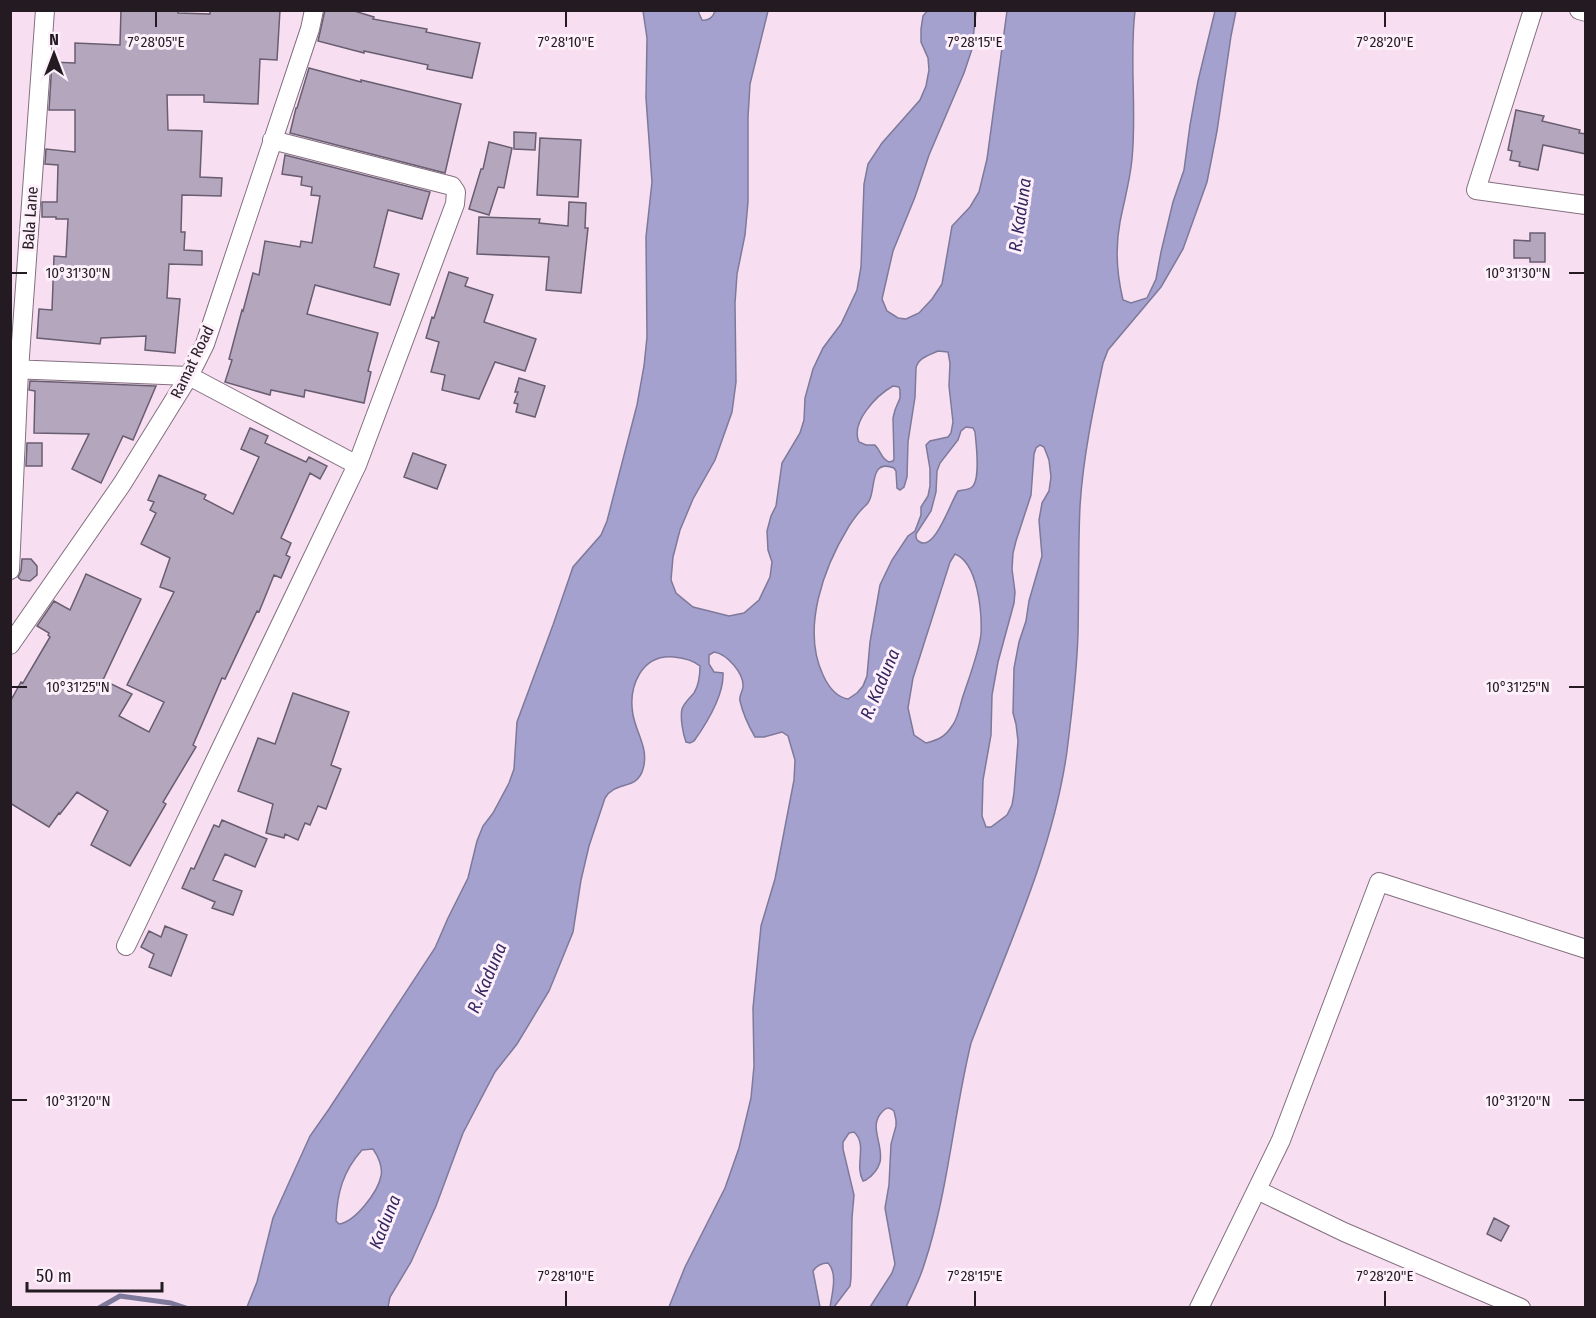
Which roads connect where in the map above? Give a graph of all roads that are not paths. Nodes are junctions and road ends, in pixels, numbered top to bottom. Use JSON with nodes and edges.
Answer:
{"nodes":[{"id":1,"x":45,"y":10,"type":"edge"},
{"id":2,"x":314,"y":10,"type":"edge"},
{"id":3,"x":1533,"y":10,"type":"edge"},
{"id":4,"x":1579,"y":10,"type":"edge"},
{"id":5,"x":1586,"y":12,"type":"edge"},
{"id":6,"x":272,"y":140,"type":"junction"},
{"id":7,"x":1586,"y":205,"type":"edge"},
{"id":8,"x":15,"y":369,"type":"edge"},
{"id":9,"x":189,"y":376,"type":"junction"},
{"id":10,"x":357,"y":465,"type":"junction"},
{"id":11,"x":10,"y":570,"type":"edge"},
{"id":12,"x":10,"y":645,"type":"edge"},
{"id":13,"x":126,"y":946,"type":"dead end"},
{"id":14,"x":1586,"y":949,"type":"edge"},
{"id":15,"x":1257,"y":1190,"type":"junction"},
{"id":16,"x":1199,"y":1308,"type":"edge"},
{"id":17,"x":1521,"y":1308,"type":"edge"}],
"edges":[{"from":1,"to":8,"type":"street","name":"Bala Lane"},
{"from":2,"to":6,"type":"street","name":"Ramat Road"},
{"from":3,"to":7,"type":"street"},
{"from":4,"to":5,"type":"street"},
{"from":6,"to":9,"type":"street","name":"Ramat Road"},
{"from":6,"to":10,"type":"street"},
{"from":8,"to":9,"type":"street"},
{"from":8,"to":11,"type":"street","name":"Bala Lane"},
{"from":9,"to":10,"type":"street"},
{"from":9,"to":12,"type":"street","name":"Ramat Road"},
{"from":10,"to":13,"type":"street"},
{"from":14,"to":15,"type":"street"},
{"from":15,"to":16,"type":"street"},
{"from":15,"to":17,"type":"street"}]}
